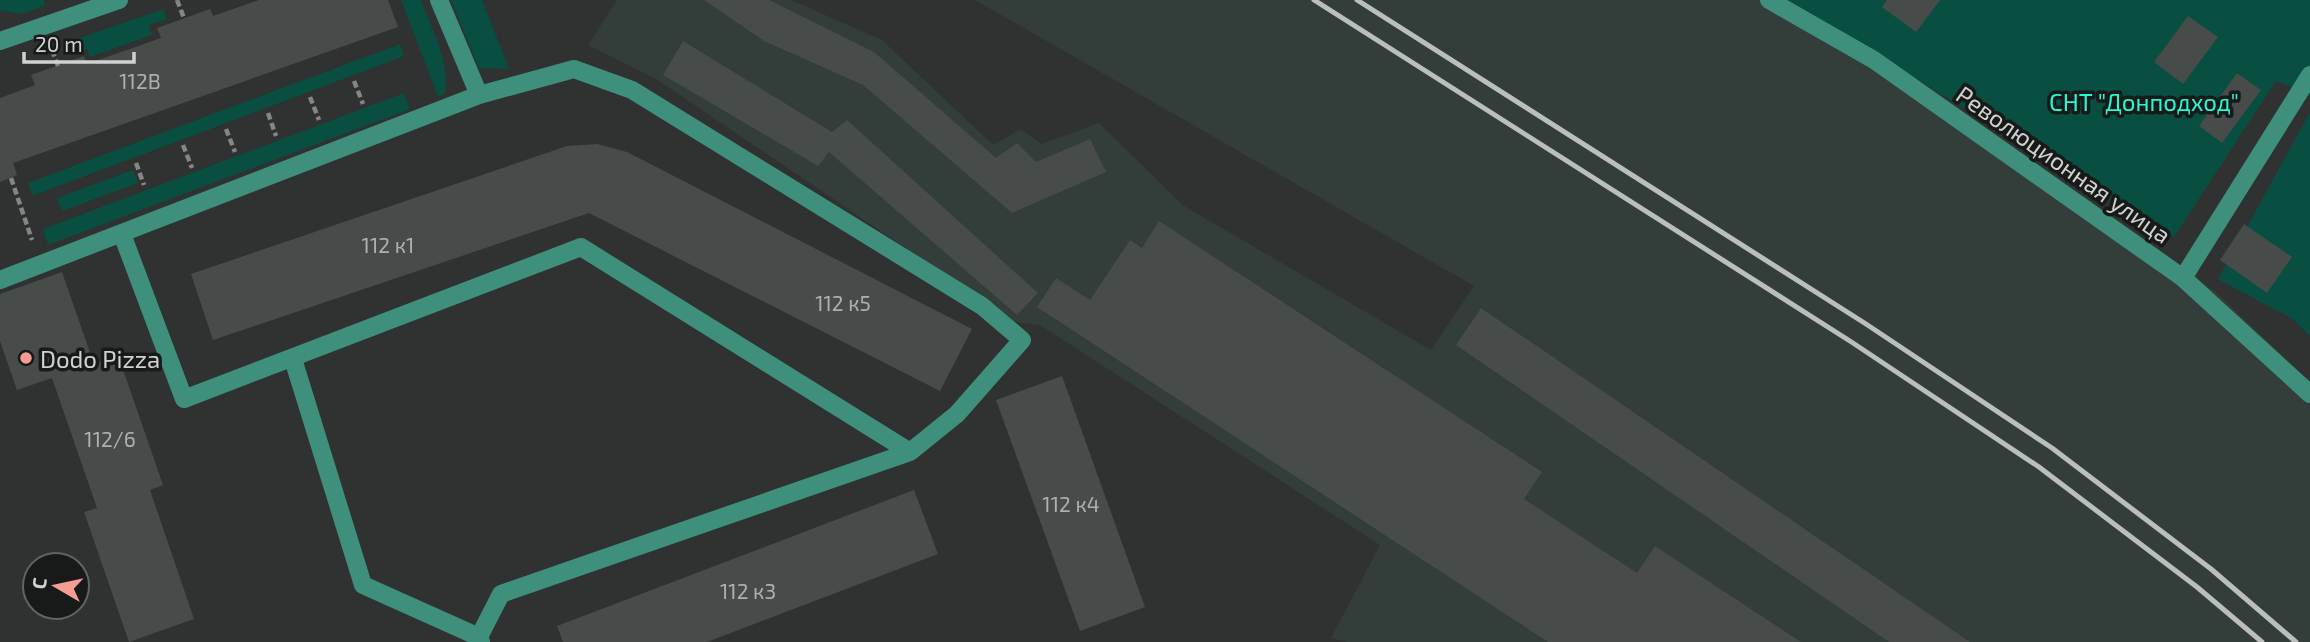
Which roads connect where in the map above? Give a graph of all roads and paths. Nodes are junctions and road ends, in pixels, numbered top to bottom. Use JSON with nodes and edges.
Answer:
{"nodes":[{"id":1,"x":119,"y":0,"type":"edge"},
{"id":2,"x":177,"y":0,"type":"edge"},
{"id":3,"x":439,"y":0,"type":"edge"},
{"id":4,"x":1769,"y":0,"type":"edge"},
{"id":5,"x":184,"y":18,"type":"dead end"},
{"id":6,"x":0,"y":41,"type":"edge"},
{"id":7,"x":2310,"y":75,"type":"edge"},
{"id":8,"x":354,"y":81,"type":"dead end"},
{"id":9,"x":479,"y":96,"type":"junction"},
{"id":10,"x":310,"y":97,"type":"dead end"},
{"id":11,"x":362,"y":104,"type":"dead end"},
{"id":12,"x":268,"y":113,"type":"dead end"},
{"id":13,"x":318,"y":120,"type":"dead end"},
{"id":14,"x":226,"y":129,"type":"dead end"},
{"id":15,"x":276,"y":136,"type":"dead end"},
{"id":16,"x":183,"y":145,"type":"dead end"},
{"id":17,"x":234,"y":152,"type":"dead end"},
{"id":18,"x":136,"y":163,"type":"dead end"},
{"id":19,"x":192,"y":168,"type":"dead end"},
{"id":20,"x":11,"y":178,"type":"dead end"},
{"id":21,"x":144,"y":185,"type":"dead end"},
{"id":22,"x":122,"y":234,"type":"junction"},
{"id":23,"x":38,"y":264,"type":"junction"},
{"id":24,"x":2183,"y":278,"type":"junction"},
{"id":25,"x":0,"y":280,"type":"edge"},
{"id":26,"x":293,"y":359,"type":"junction"},
{"id":27,"x":2310,"y":394,"type":"edge"},
{"id":28,"x":910,"y":452,"type":"junction"},
{"id":29,"x":480,"y":640,"type":"edge"}],
"edges":[{"from":1,"to":6,"type":"street"},
{"from":2,"to":5,"type":"path"},
{"from":3,"to":9,"type":"street"},
{"from":4,"to":24,"type":"street","name":"Революционная улица"},
{"from":7,"to":24,"type":"street"},
{"from":8,"to":11,"type":"path"},
{"from":9,"to":22,"type":"street"},
{"from":9,"to":28,"type":"street"},
{"from":10,"to":13,"type":"path"},
{"from":12,"to":15,"type":"path"},
{"from":14,"to":17,"type":"path"},
{"from":16,"to":19,"type":"path"},
{"from":18,"to":21,"type":"path"},
{"from":20,"to":23,"type":"path"},
{"from":22,"to":23,"type":"street"},
{"from":22,"to":26,"type":"street"},
{"from":23,"to":25,"type":"street"},
{"from":24,"to":27,"type":"street","name":"Революционная улица"},
{"from":26,"to":28,"type":"street"},
{"from":26,"to":29,"type":"street"},
{"from":28,"to":29,"type":"street"}]}
